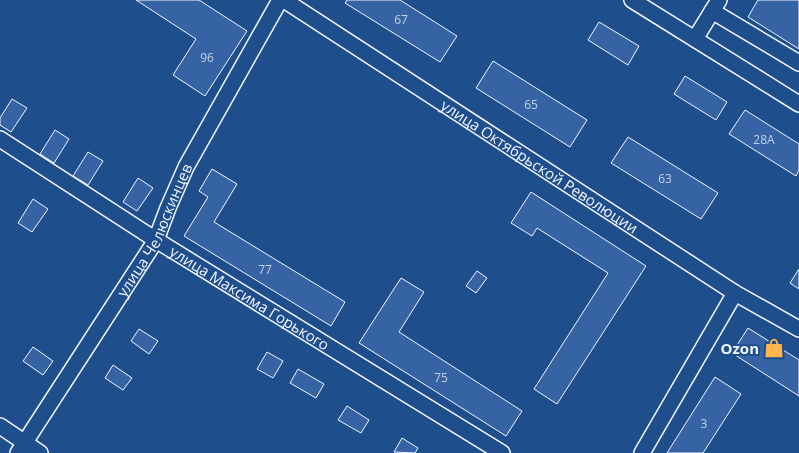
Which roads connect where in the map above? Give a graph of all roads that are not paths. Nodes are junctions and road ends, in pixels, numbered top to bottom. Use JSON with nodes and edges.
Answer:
{"nodes":[{"id":1,"x":282,"y":0,"type":"edge"},
{"id":2,"x":632,"y":0,"type":"edge"},
{"id":3,"x":715,"y":6,"type":"edge"},
{"id":4,"x":695,"y":39,"type":"junction"},
{"id":5,"x":799,"y":63,"type":"edge"},
{"id":6,"x":799,"y":104,"type":"edge"},
{"id":7,"x":0,"y":139,"type":"edge"},
{"id":8,"x":156,"y":240,"type":"junction"},
{"id":9,"x":735,"y":293,"type":"junction"},
{"id":10,"x":799,"y":329,"type":"edge"},
{"id":11,"x":0,"y":426,"type":"edge"},
{"id":12,"x":21,"y":448,"type":"edge"},
{"id":13,"x":40,"y":453,"type":"edge"},
{"id":14,"x":502,"y":453,"type":"edge"},
{"id":15,"x":642,"y":453,"type":"edge"}],
"edges":[{"from":1,"to":8,"type":"street","name":"улица Челюскинцев"},
{"from":1,"to":9,"type":"street","name":"улица Октябрьской Революции"},
{"from":2,"to":4,"type":"street"},
{"from":3,"to":4,"type":"street"},
{"from":3,"to":5,"type":"street"},
{"from":4,"to":6,"type":"street"},
{"from":7,"to":8,"type":"street","name":"улица Максима Горького"},
{"from":8,"to":12,"type":"street","name":"улица Челюскинцев"},
{"from":8,"to":14,"type":"street","name":"улица Максима Горького"},
{"from":9,"to":10,"type":"street","name":"улица Октябрьской Революции"},
{"from":9,"to":15,"type":"street"},
{"from":11,"to":12,"type":"street"},
{"from":12,"to":13,"type":"street"}]}
